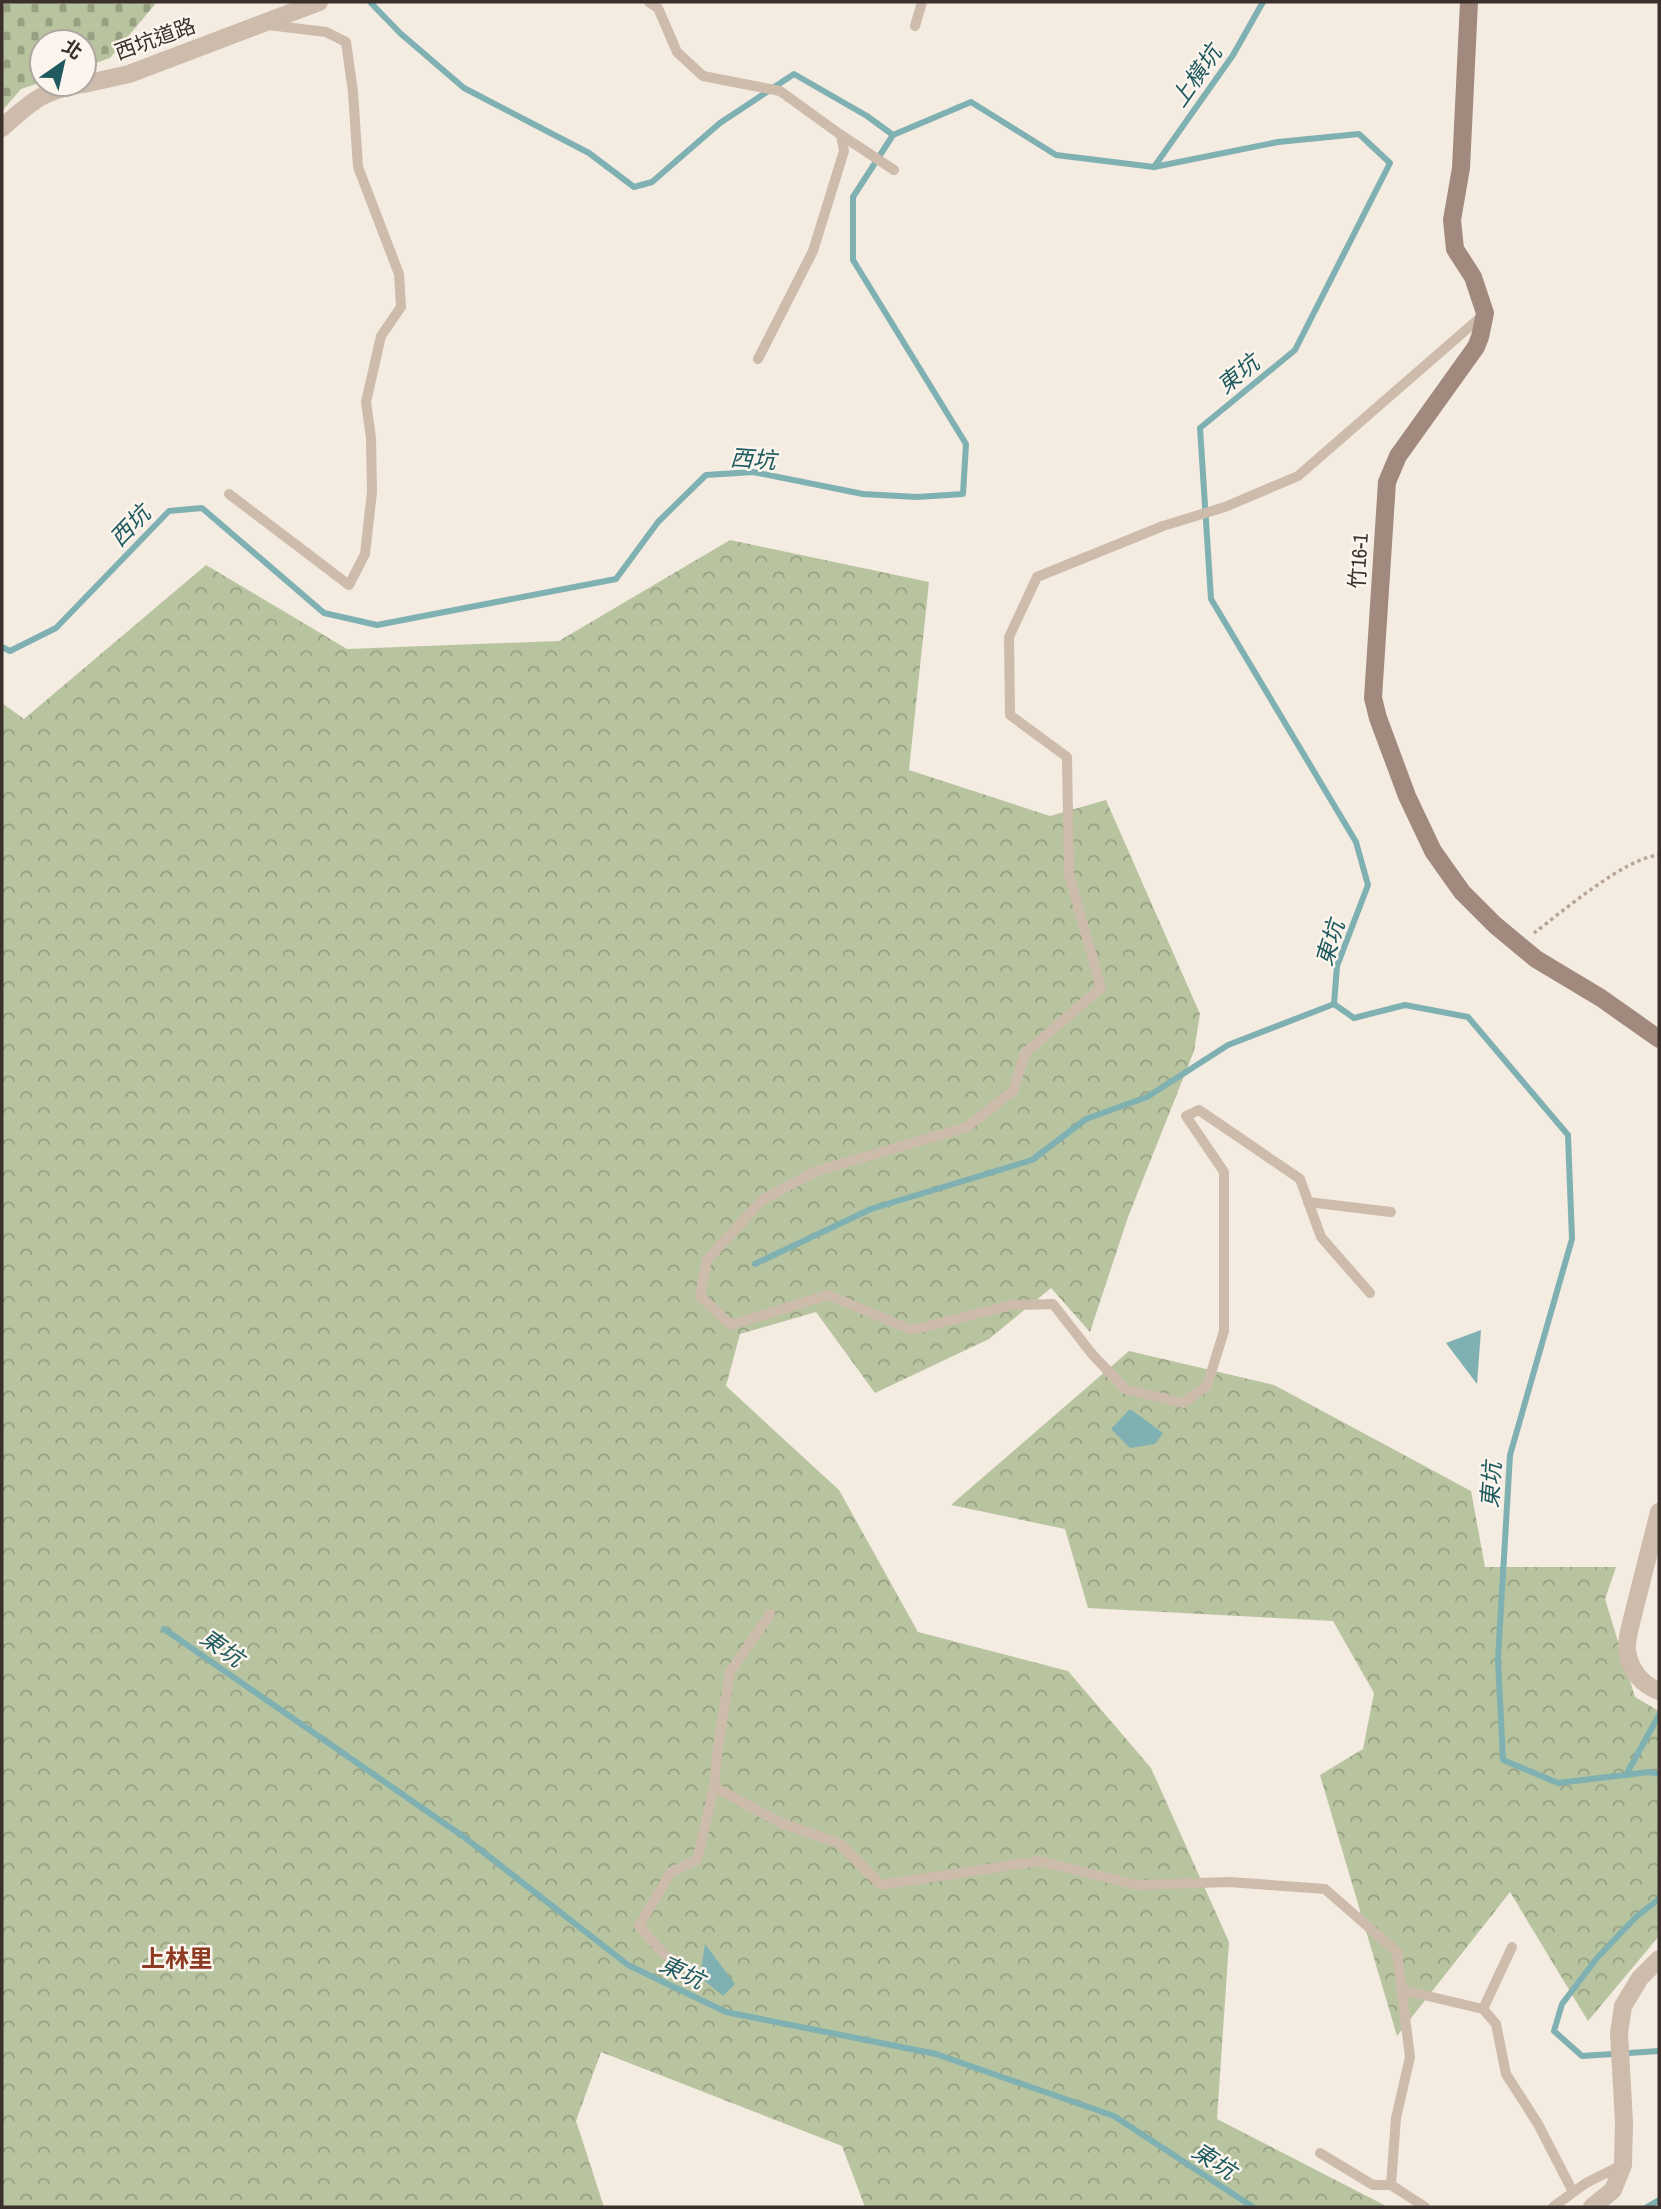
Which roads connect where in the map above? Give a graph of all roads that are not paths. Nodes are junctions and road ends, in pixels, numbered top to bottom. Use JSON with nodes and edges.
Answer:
{"nodes":[{"id":1,"x":319,"y":2,"type":"edge"},
{"id":2,"x":649,"y":2,"type":"edge"},
{"id":3,"x":922,"y":2,"type":"edge"},
{"id":4,"x":1469,"y":2,"type":"edge"},
{"id":5,"x":261,"y":24,"type":"junction"},
{"id":6,"x":915,"y":26,"type":"dead end"},
{"id":7,"x":98,"y":81,"type":"edge"},
{"id":8,"x":38,"y":98,"type":"edge"},
{"id":9,"x":2,"y":128,"type":"edge"},
{"id":10,"x":841,"y":135,"type":"junction"},
{"id":11,"x":894,"y":170,"type":"dead end"},
{"id":12,"x":1485,"y":313,"type":"junction"},
{"id":13,"x":758,"y":359,"type":"dead end"},
{"id":14,"x":229,"y":494,"type":"dead end"},
{"id":15,"x":1659,"y":1039,"type":"edge"},
{"id":16,"x":1308,"y":1202,"type":"junction"},
{"id":17,"x":1391,"y":1212,"type":"dead end"},
{"id":18,"x":1370,"y":1293,"type":"dead end"},
{"id":19,"x":1659,"y":1512,"type":"edge"},
{"id":20,"x":770,"y":1614,"type":"dead end"},
{"id":21,"x":1659,"y":1690,"type":"edge"},
{"id":22,"x":714,"y":1787,"type":"junction"},
{"id":23,"x":1512,"y":1947,"type":"dead end"},
{"id":24,"x":1659,"y":1959,"type":"edge"},
{"id":25,"x":693,"y":1972,"type":"dead end"},
{"id":26,"x":1402,"y":1990,"type":"junction"},
{"id":27,"x":1483,"y":2009,"type":"junction"},
{"id":28,"x":1320,"y":2153,"type":"dead end"},
{"id":29,"x":1623,"y":2165,"type":"junction"},
{"id":30,"x":1391,"y":2185,"type":"junction"},
{"id":31,"x":1573,"y":2192,"type":"junction"},
{"id":32,"x":1425,"y":2207,"type":"edge"},
{"id":33,"x":1553,"y":2207,"type":"edge"},
{"id":34,"x":1592,"y":2207,"type":"edge"}],
"edges":[{"from":1,"to":5,"type":"street","name":"西坑道路"},
{"from":2,"to":10,"type":"lane"},
{"from":3,"to":6,"type":"lane"},
{"from":4,"to":12,"type":"street"},
{"from":5,"to":7,"type":"street","name":"西坑道路"},
{"from":5,"to":14,"type":"lane"},
{"from":8,"to":9,"type":"street","name":"西坑道路"},
{"from":10,"to":11,"type":"lane"},
{"from":10,"to":13,"type":"lane"},
{"from":12,"to":15,"type":"street","name":"竹16-1","number":"竹16-1"},
{"from":12,"to":16,"type":"lane"},
{"from":16,"to":17,"type":"lane"},
{"from":16,"to":18,"type":"lane"},
{"from":19,"to":21,"type":"street"},
{"from":20,"to":22,"type":"lane"},
{"from":22,"to":25,"type":"lane"},
{"from":22,"to":26,"type":"lane"},
{"from":23,"to":27,"type":"lane"},
{"from":24,"to":29,"type":"street"},
{"from":26,"to":27,"type":"lane"},
{"from":26,"to":30,"type":"lane"},
{"from":27,"to":31,"type":"lane"},
{"from":28,"to":30,"type":"lane"},
{"from":29,"to":31,"type":"lane"},
{"from":29,"to":34,"type":"street"},
{"from":30,"to":32,"type":"lane"},
{"from":31,"to":33,"type":"lane"}]}
